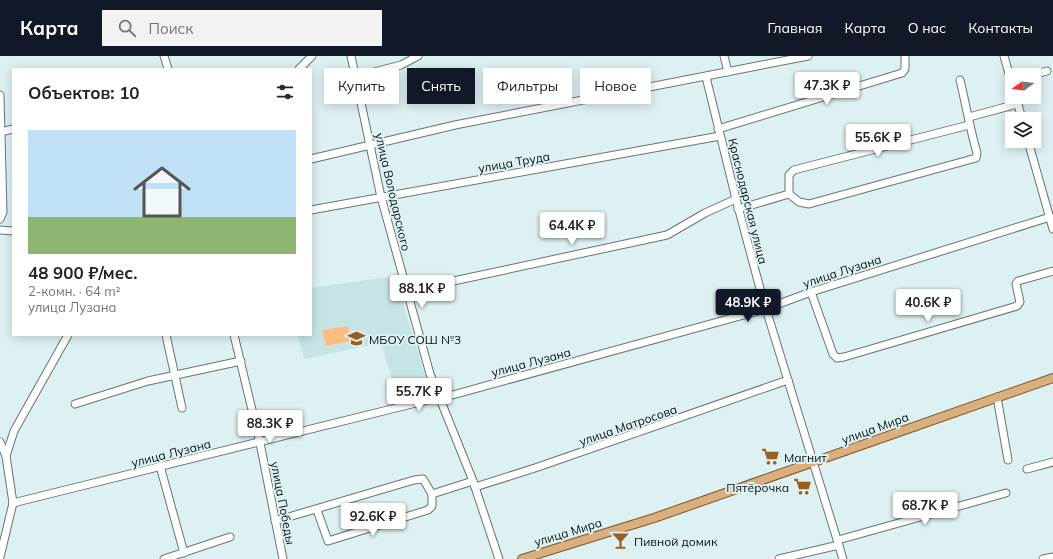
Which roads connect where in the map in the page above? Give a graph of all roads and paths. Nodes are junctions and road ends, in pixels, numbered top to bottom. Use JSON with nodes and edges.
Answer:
{"nodes":[{"id":1,"x":164,"y":56,"type":"edge"},
{"id":2,"x":312,"y":56,"type":"edge"},
{"id":3,"x":351,"y":56,"type":"edge"},
{"id":4,"x":418,"y":56,"type":"edge"},
{"id":5,"x":724,"y":56,"type":"edge"},
{"id":6,"x":808,"y":56,"type":"edge"},
{"id":7,"x":906,"y":56,"type":"edge"},
{"id":8,"x":1004,"y":56,"type":"edge"},
{"id":9,"x":168,"y":68,"type":"edge"},
{"id":10,"x":300,"y":68,"type":"edge"},
{"id":11,"x":353,"y":68,"type":"edge"},
{"id":12,"x":388,"y":68,"type":"edge"},
{"id":13,"x":1008,"y":68,"type":"edge"},
{"id":14,"x":1047,"y":71,"type":"dead end"},
{"id":15,"x":728,"y":72,"type":"junction"},
{"id":16,"x":1041,"y":73,"type":"edge"},
{"id":17,"x":706,"y":77,"type":"junction"},
{"id":18,"x":960,"y":80,"type":"dead end"},
{"id":19,"x":0,"y":95,"type":"edge"},
{"id":20,"x":361,"y":104,"type":"edge"},
{"id":21,"x":1007,"y":104,"type":"edge"},
{"id":22,"x":969,"y":121,"type":"junction"},
{"id":23,"x":12,"y":129,"type":"edge"},
{"id":24,"x":0,"y":132,"type":"edge"},
{"id":25,"x":719,"y":133,"type":"junction"},
{"id":26,"x":370,"y":144,"type":"junction"},
{"id":27,"x":1030,"y":148,"type":"edge"},
{"id":28,"x":312,"y":159,"type":"edge"},
{"id":29,"x":790,"y":194,"type":"junction"},
{"id":30,"x":382,"y":197,"type":"junction"},
{"id":31,"x":736,"y":199,"type":"junction"},
{"id":32,"x":738,"y":209,"type":"junction"},
{"id":33,"x":312,"y":210,"type":"edge"},
{"id":34,"x":1050,"y":217,"type":"junction"},
{"id":35,"x":0,"y":219,"type":"edge"},
{"id":36,"x":1053,"y":229,"type":"edge"},
{"id":37,"x":0,"y":230,"type":"edge"},
{"id":38,"x":12,"y":231,"type":"edge"},
{"id":39,"x":1053,"y":271,"type":"edge"},
{"id":40,"x":407,"y":291,"type":"junction"},
{"id":41,"x":812,"y":292,"type":"junction"},
{"id":42,"x":765,"y":309,"type":"junction"},
{"id":43,"x":67,"y":336,"type":"edge"},
{"id":44,"x":166,"y":336,"type":"edge"},
{"id":45,"x":234,"y":336,"type":"edge"},
{"id":46,"x":241,"y":361,"type":"junction"},
{"id":47,"x":174,"y":374,"type":"junction"},
{"id":48,"x":1053,"y":378,"type":"edge"},
{"id":49,"x":788,"y":380,"type":"junction"},
{"id":50,"x":997,"y":398,"type":"junction"},
{"id":51,"x":438,"y":399,"type":"junction"},
{"id":52,"x":75,"y":404,"type":"dead end"},
{"id":53,"x":182,"y":408,"type":"dead end"},
{"id":54,"x":0,"y":442,"type":"edge"},
{"id":55,"x":260,"y":443,"type":"junction"},
{"id":56,"x":6,"y":456,"type":"junction"},
{"id":57,"x":1008,"y":460,"type":"dead end"},
{"id":58,"x":815,"y":462,"type":"junction"},
{"id":59,"x":1053,"y":462,"type":"edge"},
{"id":60,"x":160,"y":466,"type":"junction"},
{"id":61,"x":1027,"y":469,"type":"dead end"},
{"id":62,"x":474,"y":484,"type":"junction"},
{"id":63,"x":1006,"y":493,"type":"dead end"},
{"id":64,"x":432,"y":494,"type":"junction"},
{"id":65,"x":13,"y":503,"type":"junction"},
{"id":66,"x":317,"y":510,"type":"junction"},
{"id":67,"x":275,"y":522,"type":"junction"},
{"id":68,"x":230,"y":537,"type":"dead end"},
{"id":69,"x":839,"y":543,"type":"junction"},
{"id":70,"x":184,"y":553,"type":"junction"},
{"id":71,"x":0,"y":557,"type":"edge"},
{"id":72,"x":1053,"y":557,"type":"edge"},
{"id":73,"x":164,"y":559,"type":"edge"},
{"id":74,"x":284,"y":559,"type":"edge"},
{"id":75,"x":498,"y":559,"type":"edge"},
{"id":76,"x":522,"y":559,"type":"edge"},
{"id":77,"x":779,"y":559,"type":"edge"},
{"id":78,"x":843,"y":559,"type":"edge"},
{"id":79,"x":1043,"y":559,"type":"edge"}],
"edges":[{"from":1,"to":9,"type":"street"},
{"from":2,"to":10,"type":"street"},
{"from":3,"to":11,"type":"street","name":"улица Володарского"},
{"from":4,"to":12,"type":"street"},
{"from":5,"to":15,"type":"street"},
{"from":6,"to":15,"type":"street"},
{"from":7,"to":25,"type":"street","name":"улица Труда"},
{"from":8,"to":13,"type":"street"},
{"from":14,"to":16,"type":"street"},
{"from":15,"to":17,"type":"street"},
{"from":17,"to":25,"type":"street","name":"Краснодарская улица"},
{"from":17,"to":26,"type":"street"},
{"from":18,"to":22,"type":"street"},
{"from":19,"to":24,"type":"street"},
{"from":20,"to":26,"type":"street","name":"улица Володарского"},
{"from":21,"to":22,"type":"street"},
{"from":22,"to":29,"type":"street"},
{"from":22,"to":29,"type":"street"},
{"from":23,"to":24,"type":"street"},
{"from":24,"to":35,"type":"street"},
{"from":25,"to":30,"type":"street","name":"улица Труда"},
{"from":25,"to":31,"type":"street","name":"Краснодарская улица"},
{"from":26,"to":28,"type":"street"},
{"from":26,"to":30,"type":"street","name":"улица Володарского"},
{"from":27,"to":34,"type":"street"},
{"from":29,"to":32,"type":"street"},
{"from":30,"to":33,"type":"street","name":"улица Труда"},
{"from":30,"to":40,"type":"street","name":"улица Володарского"},
{"from":31,"to":32,"type":"street","name":"Краснодарская улица"},
{"from":31,"to":40,"type":"street"},
{"from":32,"to":42,"type":"street","name":"Краснодарская улица"},
{"from":34,"to":36,"type":"street"},
{"from":34,"to":41,"type":"street","name":"улица Лузана"},
{"from":37,"to":38,"type":"street"},
{"from":39,"to":41,"type":"street"},
{"from":40,"to":51,"type":"street","name":"улица Володарского"},
{"from":41,"to":42,"type":"street","name":"улица Лузана"},
{"from":42,"to":49,"type":"street","name":"Краснодарская улица"},
{"from":42,"to":51,"type":"street","name":"улица Лузана"},
{"from":43,"to":56,"type":"street"},
{"from":44,"to":47,"type":"street"},
{"from":45,"to":46,"type":"street","name":"улица Победы"},
{"from":46,"to":47,"type":"street"},
{"from":46,"to":55,"type":"street","name":"улица Победы"},
{"from":47,"to":52,"type":"street"},
{"from":47,"to":53,"type":"street"},
{"from":48,"to":50,"type":"main road","name":"улица Мира"},
{"from":49,"to":58,"type":"street","name":"Краснодарская улица"},
{"from":49,"to":62,"type":"street","name":"улица Матросова"},
{"from":50,"to":57,"type":"street"},
{"from":50,"to":58,"type":"main road","name":"улица Мира"},
{"from":51,"to":55,"type":"street","name":"улица Лузана"},
{"from":51,"to":62,"type":"street","name":"улица Володарского"},
{"from":54,"to":56,"type":"street"},
{"from":55,"to":60,"type":"street","name":"улица Лузана"},
{"from":55,"to":67,"type":"street","name":"улица Победы"},
{"from":56,"to":65,"type":"street"},
{"from":58,"to":69,"type":"street","name":"Краснодарская улица"},
{"from":58,"to":76,"type":"main road","name":"улица Мира"},
{"from":59,"to":61,"type":"street"},
{"from":60,"to":65,"type":"street","name":"улица Лузана"},
{"from":60,"to":70,"type":"street"},
{"from":62,"to":64,"type":"street","name":"улица Матросова"},
{"from":62,"to":75,"type":"street","name":"улица Володарского"},
{"from":63,"to":69,"type":"street"},
{"from":64,"to":66,"type":"street"},
{"from":64,"to":66,"type":"street"},
{"from":65,"to":71,"type":"street"},
{"from":66,"to":67,"type":"street"},
{"from":67,"to":74,"type":"street","name":"улица Победы"},
{"from":68,"to":70,"type":"street"},
{"from":69,"to":77,"type":"street"},
{"from":69,"to":78,"type":"street","name":"Краснодарская улица"},
{"from":70,"to":73,"type":"street"},
{"from":72,"to":79,"type":"street"}]}
